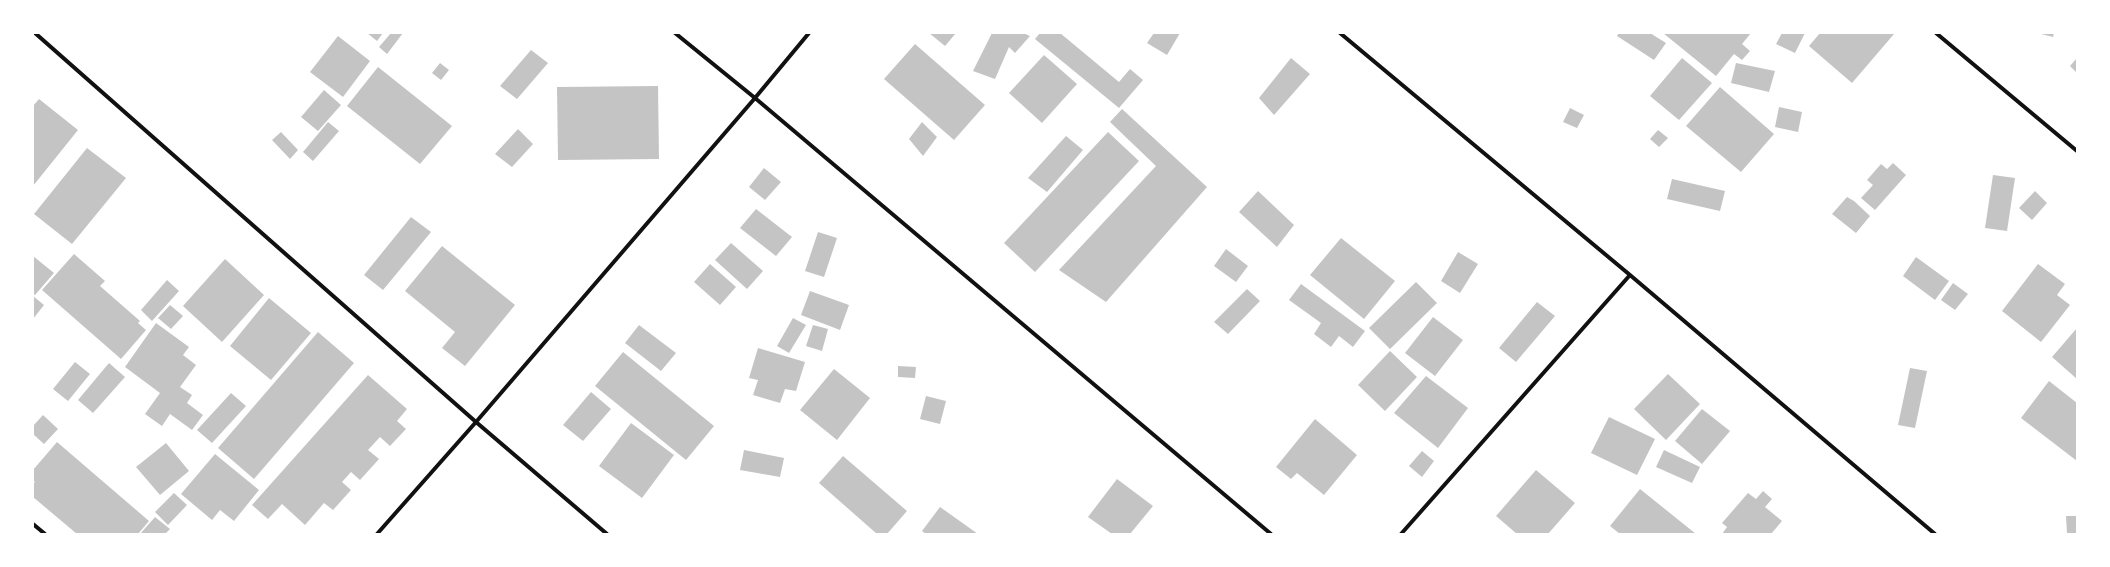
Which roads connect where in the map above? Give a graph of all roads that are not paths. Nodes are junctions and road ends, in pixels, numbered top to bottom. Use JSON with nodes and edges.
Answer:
{"nodes":[{"id":1,"x":35,"y":33,"type":"edge"},
{"id":2,"x":675,"y":33,"type":"edge"},
{"id":3,"x":809,"y":33,"type":"edge"},
{"id":4,"x":1340,"y":33,"type":"edge"},
{"id":5,"x":1936,"y":33,"type":"edge"},
{"id":6,"x":755,"y":98,"type":"junction"},
{"id":7,"x":2077,"y":151,"type":"edge"},
{"id":8,"x":1630,"y":275,"type":"junction"},
{"id":9,"x":476,"y":422,"type":"junction"},
{"id":10,"x":33,"y":524,"type":"edge"},
{"id":11,"x":45,"y":534,"type":"edge"},
{"id":12,"x":377,"y":534,"type":"edge"},
{"id":13,"x":607,"y":534,"type":"edge"},
{"id":14,"x":1271,"y":534,"type":"edge"},
{"id":15,"x":1400,"y":534,"type":"edge"},
{"id":16,"x":1935,"y":534,"type":"edge"}],
"edges":[{"from":1,"to":9,"type":"street"},
{"from":2,"to":6,"type":"street"},
{"from":3,"to":6,"type":"street"},
{"from":4,"to":8,"type":"street"},
{"from":5,"to":7,"type":"street"},
{"from":6,"to":9,"type":"street"},
{"from":6,"to":14,"type":"street"},
{"from":8,"to":15,"type":"street"},
{"from":8,"to":16,"type":"street"},
{"from":9,"to":12,"type":"street"},
{"from":9,"to":13,"type":"street"},
{"from":10,"to":11,"type":"street"}]}
